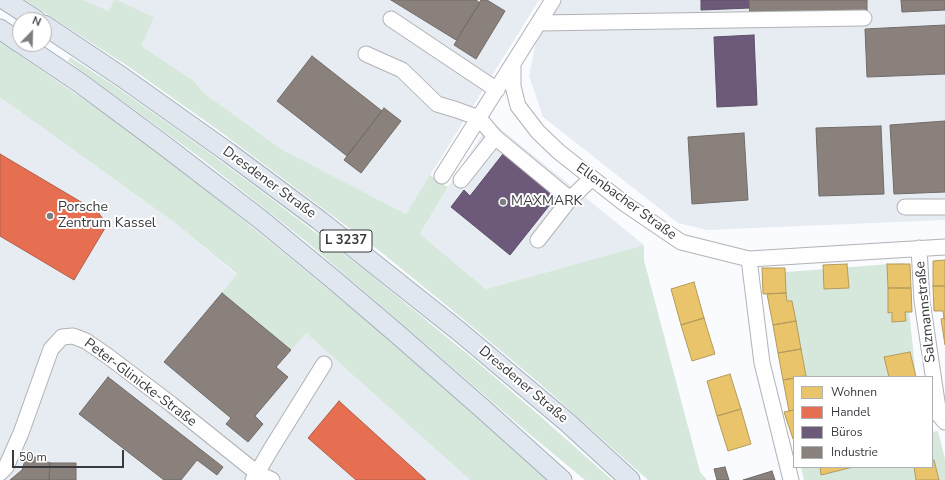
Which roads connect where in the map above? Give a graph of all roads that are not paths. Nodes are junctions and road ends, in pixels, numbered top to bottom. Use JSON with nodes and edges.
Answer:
{"nodes":[{"id":1,"x":5,"y":0,"type":"edge"},
{"id":2,"x":553,"y":0,"type":"edge"},
{"id":3,"x":24,"y":12,"type":"edge"},
{"id":4,"x":864,"y":18,"type":"dead end"},
{"id":5,"x":391,"y":19,"type":"dead end"},
{"id":6,"x":539,"y":23,"type":"junction"},
{"id":7,"x":0,"y":29,"type":"edge"},
{"id":8,"x":52,"y":30,"type":"edge"},
{"id":9,"x":12,"y":38,"type":"edge"},
{"id":10,"x":33,"y":52,"type":"edge"},
{"id":11,"x":366,"y":54,"type":"dead end"},
{"id":12,"x":514,"y":63,"type":"junction"},
{"id":13,"x":497,"y":90,"type":"junction"},
{"id":14,"x":479,"y":118,"type":"junction"},
{"id":15,"x":495,"y":137,"type":"junction"},
{"id":16,"x":442,"y":176,"type":"dead end"},
{"id":17,"x":592,"y":178,"type":"junction"},
{"id":18,"x":461,"y":180,"type":"dead end"},
{"id":19,"x":570,"y":199,"type":"junction"},
{"id":20,"x":905,"y":207,"type":"dead end"},
{"id":21,"x":945,"y":207,"type":"edge"},
{"id":22,"x":538,"y":240,"type":"dead end"},
{"id":23,"x":945,"y":247,"type":"edge"},
{"id":24,"x":919,"y":248,"type":"junction"},
{"id":25,"x":749,"y":259,"type":"junction"},
{"id":26,"x":324,"y":364,"type":"dead end"},
{"id":27,"x":933,"y":376,"type":"edge"},
{"id":28,"x":933,"y":377,"type":"edge"},
{"id":29,"x":939,"y":418,"type":"edge"},
{"id":30,"x":789,"y":451,"type":"edge"},
{"id":31,"x":0,"y":473,"type":"edge"},
{"id":32,"x":255,"y":477,"type":"edge"},
{"id":33,"x":272,"y":480,"type":"edge"},
{"id":34,"x":562,"y":480,"type":"edge"},
{"id":35,"x":630,"y":480,"type":"edge"},
{"id":36,"x":791,"y":480,"type":"edge"}],
"edges":[{"from":1,"to":3,"type":"main road"},
{"from":2,"to":6,"type":"street","name":"Ellenbacher Straße"},
{"from":4,"to":6,"type":"street"},
{"from":5,"to":13,"type":"street"},
{"from":6,"to":12,"type":"street","name":"Ellenbacher Straße"},
{"from":7,"to":9,"type":"main road","number":"L 3237"},
{"from":8,"to":35,"type":"main road","name":"Dresdener Straße","number":"L 3237"},
{"from":10,"to":34,"type":"main road","number":"L 3237"},
{"from":11,"to":14,"type":"street"},
{"from":12,"to":13,"type":"street","name":"Ellenbacher Straße"},
{"from":12,"to":17,"type":"street","name":"Ellenbacher Straße"},
{"from":13,"to":14,"type":"street","name":"Ellenbacher Straße"},
{"from":14,"to":15,"type":"street"},
{"from":14,"to":16,"type":"street","name":"Ellenbacher Straße"},
{"from":15,"to":18,"type":"street"},
{"from":15,"to":19,"type":"street"},
{"from":17,"to":19,"type":"street"},
{"from":17,"to":25,"type":"street","name":"Ellenbacher Straße"},
{"from":19,"to":22,"type":"street"},
{"from":20,"to":21,"type":"street"},
{"from":23,"to":24,"type":"street","name":"Ellenbacher Straße"},
{"from":24,"to":25,"type":"street","name":"Ellenbacher Straße"},
{"from":24,"to":27,"type":"street","name":"Salzmannstraße"},
{"from":25,"to":30,"type":"street"},
{"from":26,"to":32,"type":"street"},
{"from":28,"to":29,"type":"street","name":"Salzmannstraße"},
{"from":30,"to":36,"type":"street"},
{"from":31,"to":32,"type":"street","name":"Peter-Glinicke-Straße"},
{"from":32,"to":33,"type":"street","name":"Peter-Glinicke-Straße"}]}
